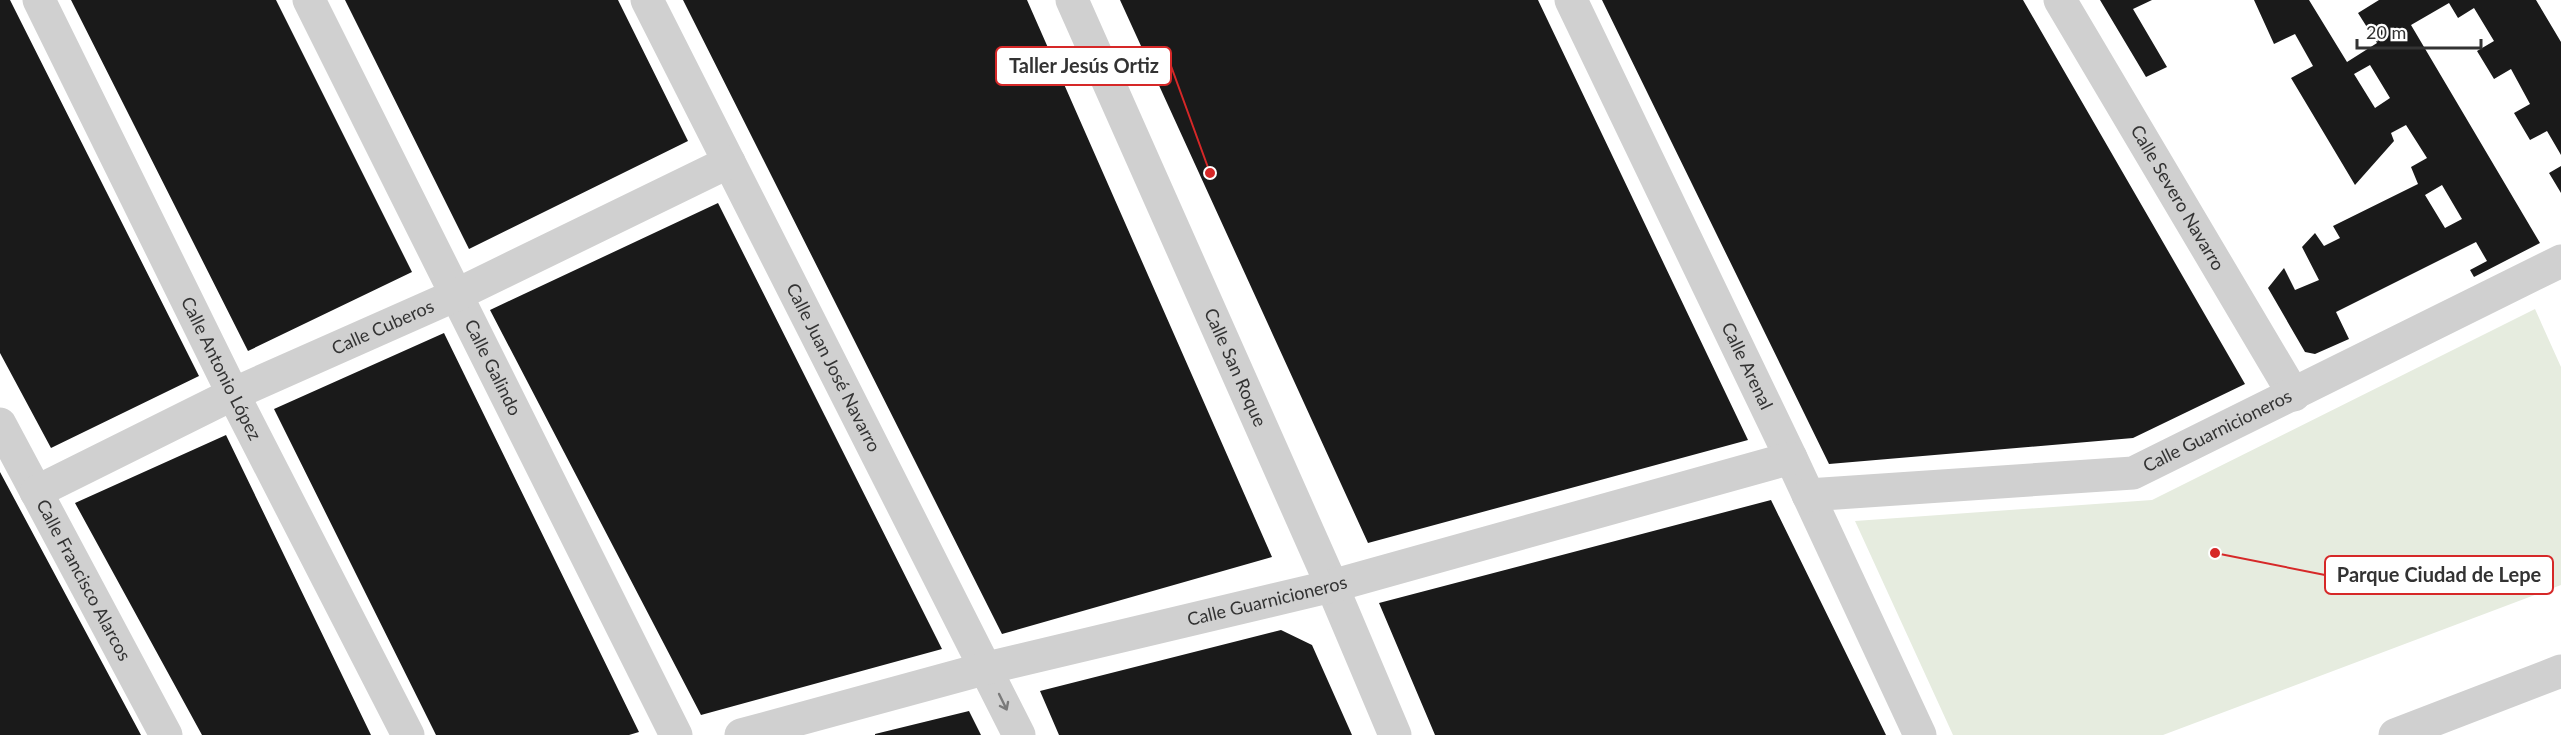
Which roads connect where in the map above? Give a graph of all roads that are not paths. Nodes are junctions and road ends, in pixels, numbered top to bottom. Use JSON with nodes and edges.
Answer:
{"nodes":[{"id":1,"x":39,"y":0,"type":"edge"},
{"id":2,"x":309,"y":0,"type":"edge"},
{"id":3,"x":647,"y":0,"type":"edge"},
{"id":4,"x":1072,"y":0,"type":"edge"},
{"id":5,"x":1571,"y":0,"type":"edge"},
{"id":6,"x":2061,"y":0,"type":"edge"},
{"id":7,"x":729,"y":162,"type":"junction"},
{"id":8,"x":2561,"y":261,"type":"edge"},
{"id":9,"x":456,"y":295,"type":"junction"},
{"id":10,"x":233,"y":394,"type":"junction"},
{"id":11,"x":2294,"y":395,"type":"junction"},
{"id":12,"x":0,"y":424,"type":"edge"},
{"id":13,"x":1791,"y":458,"type":"junction"},
{"id":14,"x":36,"y":492,"type":"junction"},
{"id":15,"x":1808,"y":495,"type":"junction"},
{"id":16,"x":1332,"y":586,"type":"junction"},
{"id":17,"x":987,"y":668,"type":"junction"},
{"id":18,"x":2561,"y":671,"type":"edge"},
{"id":19,"x":166,"y":735,"type":"edge"},
{"id":20,"x":408,"y":735,"type":"edge"},
{"id":21,"x":676,"y":735,"type":"edge"},
{"id":22,"x":741,"y":735,"type":"edge"},
{"id":23,"x":1019,"y":735,"type":"edge"},
{"id":24,"x":1395,"y":735,"type":"edge"},
{"id":25,"x":1920,"y":735,"type":"edge"},
{"id":26,"x":2395,"y":735,"type":"edge"}],
"edges":[{"from":1,"to":10,"type":"street","name":"Calle Antonio López"},
{"from":2,"to":9,"type":"street","name":"Calle Galindo"},
{"from":3,"to":7,"type":"street","name":"Calle Juan José Navarro"},
{"from":4,"to":16,"type":"street","name":"Calle San Roque"},
{"from":5,"to":13,"type":"street","name":"Calle Arenal"},
{"from":6,"to":11,"type":"street","name":"Calle Severo Navarro"},
{"from":7,"to":9,"type":"street","name":"Calle Cuberos"},
{"from":7,"to":17,"type":"street","name":"Calle Juan José Navarro"},
{"from":8,"to":11,"type":"street","name":"Calle Guarnicioneros"},
{"from":9,"to":10,"type":"street","name":"Calle Cuberos"},
{"from":9,"to":21,"type":"street","name":"Calle Galindo"},
{"from":10,"to":14,"type":"street","name":"Calle Cuberos"},
{"from":10,"to":20,"type":"street","name":"Calle Antonio López"},
{"from":11,"to":15,"type":"street","name":"Calle Guarnicioneros"},
{"from":12,"to":14,"type":"street","name":"Calle Francisco Alarcos"},
{"from":13,"to":15,"type":"street","name":"Calle Arenal"},
{"from":13,"to":16,"type":"street","name":"Calle Guarnicioneros"},
{"from":14,"to":19,"type":"street","name":"Calle Francisco Alarcos"},
{"from":15,"to":25,"type":"street","name":"Calle Arenal"},
{"from":16,"to":17,"type":"street","name":"Calle Guarnicioneros"},
{"from":16,"to":24,"type":"street","name":"Calle San Roque"},
{"from":17,"to":22,"type":"street","name":"Calle Guarnicioneros"},
{"from":17,"to":23,"type":"street","name":"Calle Juan José Navarro","one_way":true},
{"from":18,"to":26,"type":"street"}]}
